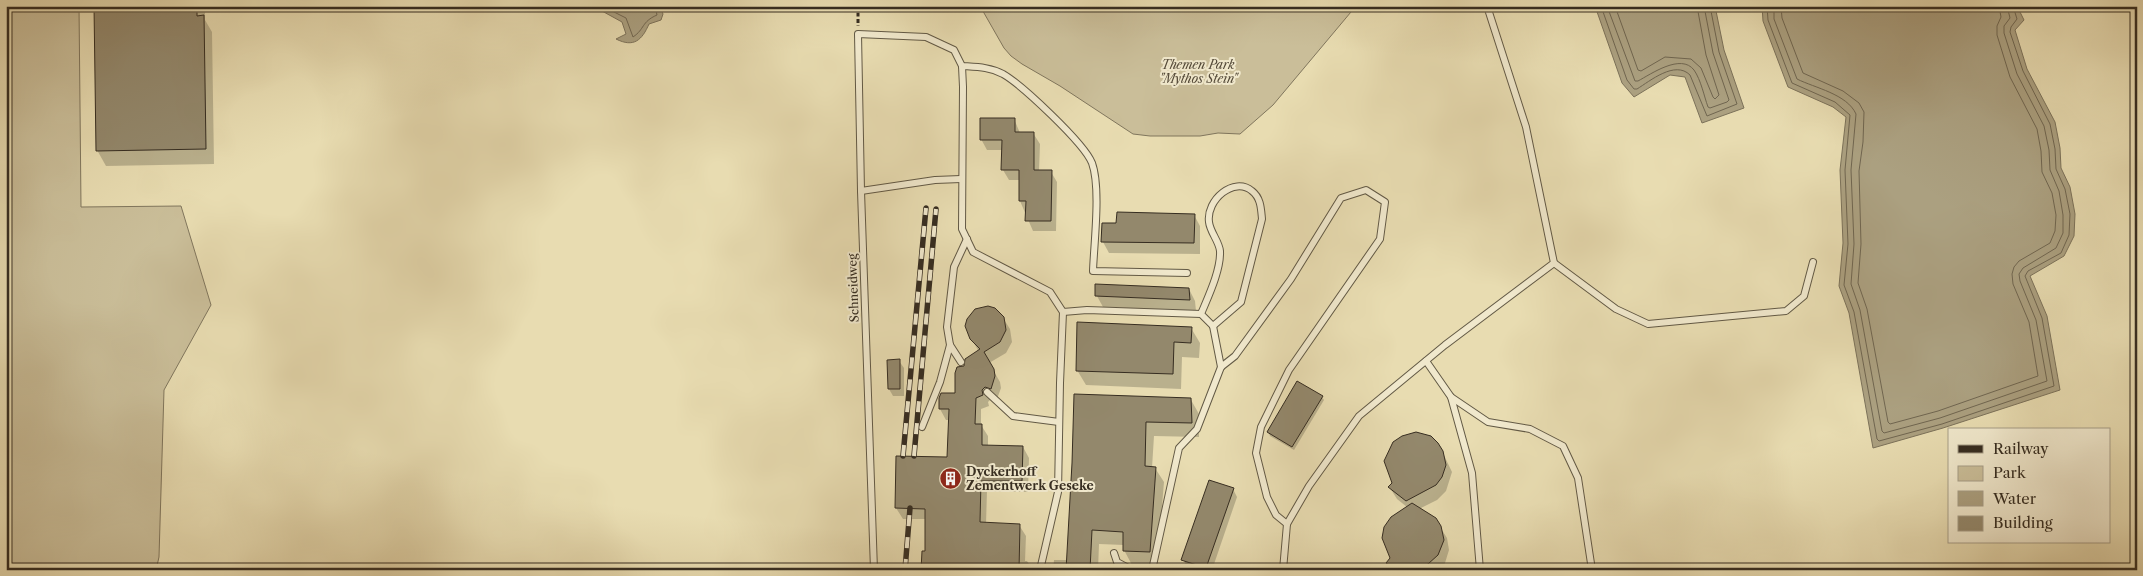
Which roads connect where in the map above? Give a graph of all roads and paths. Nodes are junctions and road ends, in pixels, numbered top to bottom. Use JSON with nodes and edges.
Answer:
{"nodes":[{"id":1,"x":858,"y":6,"type":"edge"},
{"id":2,"x":1487,"y":6,"type":"edge"},
{"id":3,"x":858,"y":34,"type":"junction"},
{"id":4,"x":962,"y":66,"type":"junction"},
{"id":5,"x":961,"y":179,"type":"junction"},
{"id":6,"x":861,"y":191,"type":"junction"},
{"id":7,"x":967,"y":239,"type":"junction"},
{"id":8,"x":1814,"y":262,"type":"dead end"},
{"id":9,"x":1554,"y":263,"type":"junction"},
{"id":10,"x":1187,"y":273,"type":"dead end"},
{"id":11,"x":1063,"y":312,"type":"junction"},
{"id":12,"x":1201,"y":314,"type":"junction"},
{"id":13,"x":1213,"y":326,"type":"junction"},
{"id":14,"x":950,"y":345,"type":"junction"},
{"id":15,"x":1426,"y":361,"type":"junction"},
{"id":16,"x":961,"y":362,"type":"dead end"},
{"id":17,"x":1221,"y":367,"type":"junction"},
{"id":18,"x":987,"y":392,"type":"dead end"},
{"id":19,"x":1451,"y":397,"type":"junction"},
{"id":20,"x":1059,"y":422,"type":"junction"},
{"id":21,"x":922,"y":427,"type":"dead end"},
{"id":22,"x":1287,"y":524,"type":"junction"},
{"id":23,"x":1114,"y":553,"type":"dead end"},
{"id":24,"x":874,"y":570,"type":"edge"},
{"id":25,"x":1040,"y":570,"type":"edge"},
{"id":26,"x":1151,"y":570,"type":"edge"},
{"id":27,"x":1283,"y":570,"type":"edge"},
{"id":28,"x":1480,"y":570,"type":"edge"},
{"id":29,"x":1592,"y":570,"type":"edge"}],
"edges":[{"from":1,"to":3,"type":"path"},
{"from":2,"to":9,"type":"lane"},
{"from":3,"to":4,"type":"lane"},
{"from":3,"to":6,"type":"lane","name":"Schneidweg"},
{"from":4,"to":5,"type":"lane"},
{"from":4,"to":10,"type":"lane"},
{"from":5,"to":6,"type":"lane"},
{"from":5,"to":7,"type":"lane"},
{"from":6,"to":24,"type":"lane","name":"Schneidweg"},
{"from":7,"to":11,"type":"lane"},
{"from":7,"to":14,"type":"lane"},
{"from":8,"to":9,"type":"lane"},
{"from":9,"to":15,"type":"lane"},
{"from":11,"to":12,"type":"lane"},
{"from":11,"to":20,"type":"lane"},
{"from":12,"to":13,"type":"lane"},
{"from":12,"to":13,"type":"lane"},
{"from":13,"to":17,"type":"lane"},
{"from":14,"to":16,"type":"lane"},
{"from":14,"to":21,"type":"lane"},
{"from":15,"to":19,"type":"lane"},
{"from":15,"to":22,"type":"lane"},
{"from":17,"to":22,"type":"lane"},
{"from":17,"to":26,"type":"lane"},
{"from":18,"to":20,"type":"lane"},
{"from":19,"to":28,"type":"lane"},
{"from":19,"to":29,"type":"lane"},
{"from":20,"to":25,"type":"lane"},
{"from":22,"to":27,"type":"lane"},
{"from":23,"to":26,"type":"lane"}]}
